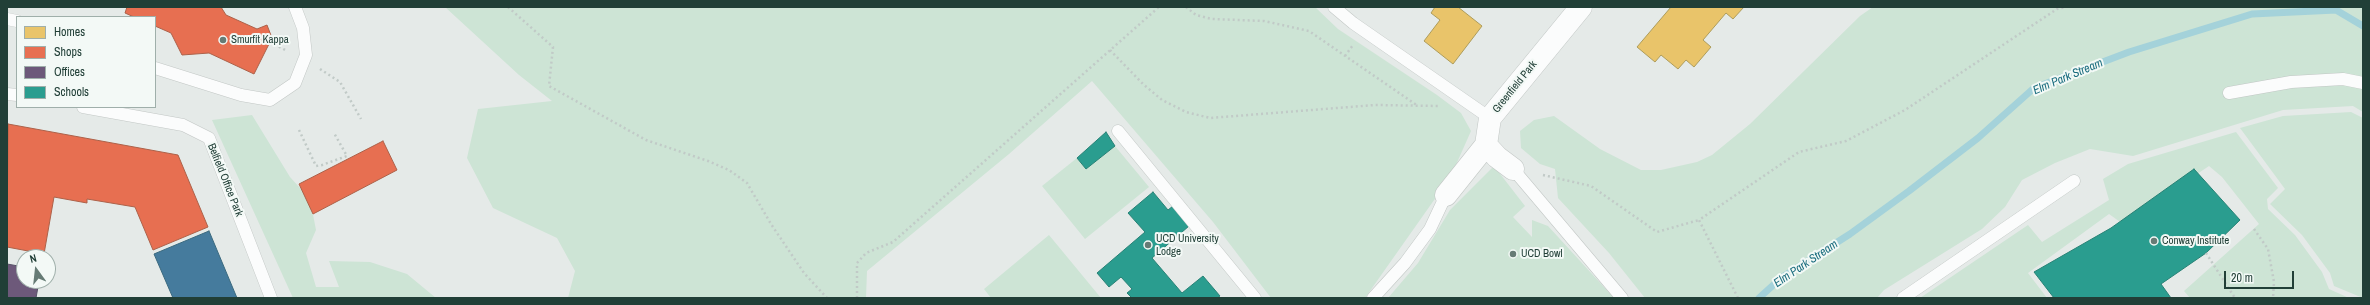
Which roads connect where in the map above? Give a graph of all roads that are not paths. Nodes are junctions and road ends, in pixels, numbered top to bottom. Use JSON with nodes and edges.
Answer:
{"nodes":[{"id":1,"x":295,"y":7,"type":"edge"},
{"id":2,"x":1334,"y":7,"type":"edge"},
{"id":3,"x":1581,"y":7,"type":"edge"},
{"id":4,"x":156,"y":68,"type":"edge"},
{"id":5,"x":2363,"y":83,"type":"edge"},
{"id":6,"x":2229,"y":93,"type":"dead end"},
{"id":7,"x":89,"y":108,"type":"edge"},
{"id":8,"x":1490,"y":118,"type":"junction"},
{"id":9,"x":1118,"y":131,"type":"dead end"},
{"id":10,"x":1486,"y":145,"type":"junction"},
{"id":11,"x":1513,"y":169,"type":"joint"},
{"id":12,"x":2074,"y":181,"type":"dead end"},
{"id":13,"x":1446,"y":195,"type":"joint"},
{"id":14,"x":272,"y":298,"type":"edge"},
{"id":15,"x":1255,"y":298,"type":"edge"},
{"id":16,"x":1373,"y":298,"type":"edge"},
{"id":17,"x":1622,"y":298,"type":"edge"},
{"id":18,"x":1903,"y":298,"type":"edge"}],
"edges":[{"from":1,"to":4,"type":"lane"},
{"from":2,"to":8,"type":"lane"},
{"from":3,"to":8,"type":"street","name":"Greenfield Park"},
{"from":5,"to":6,"type":"lane"},
{"from":7,"to":14,"type":"lane","name":"Belfield Office Park"},
{"from":8,"to":10,"type":"street","name":"Greenfield Park"},
{"from":9,"to":15,"type":"lane"},
{"from":10,"to":11,"type":"street"},
{"from":10,"to":13,"type":"street"},
{"from":11,"to":17,"type":"lane"},
{"from":12,"to":18,"type":"lane"},
{"from":13,"to":16,"type":"lane"}]}
